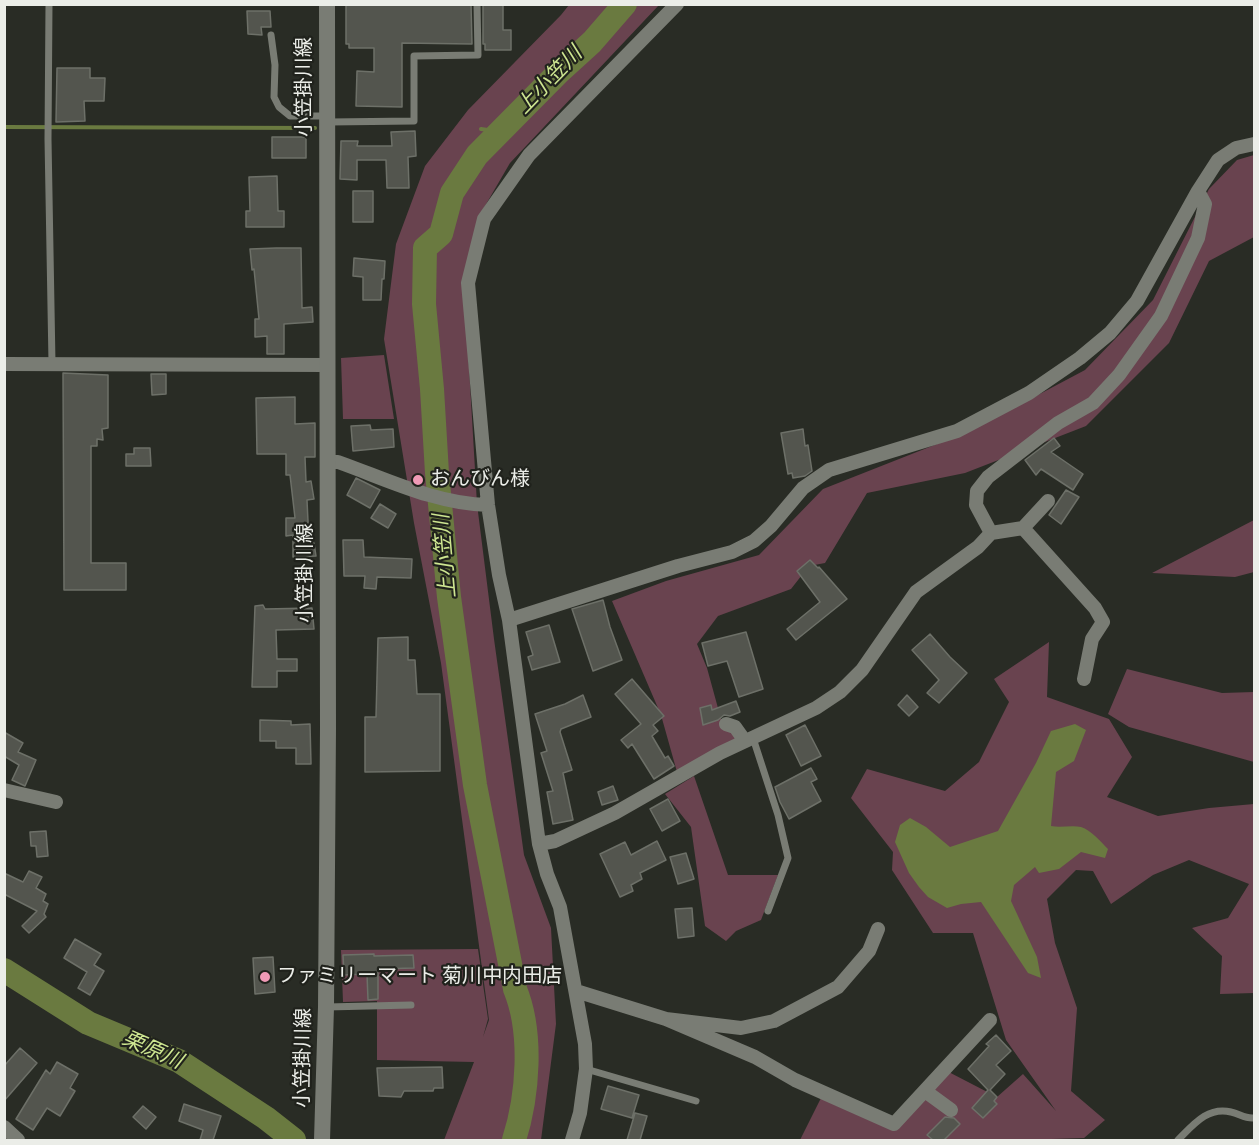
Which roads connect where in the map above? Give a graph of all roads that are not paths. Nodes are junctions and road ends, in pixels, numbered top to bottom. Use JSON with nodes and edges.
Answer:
{"nodes":[{"id":1,"x":49,"y":4,"type":"edge"},
{"id":2,"x":327,"y":4,"type":"edge"},
{"id":3,"x":477,"y":4,"type":"edge"},
{"id":4,"x":677,"y":4,"type":"edge"},
{"id":5,"x":271,"y":35,"type":"dead end"},
{"id":6,"x":326,"y":119,"type":"junction"},
{"id":7,"x":1254,"y":144,"type":"edge"},
{"id":8,"x":1198,"y":191,"type":"junction"},
{"id":9,"x":52,"y":363,"type":"junction"},
{"id":10,"x":4,"y":364,"type":"edge"},
{"id":11,"x":327,"y":365,"type":"junction"},
{"id":12,"x":327,"y":462,"type":"junction"},
{"id":13,"x":1048,"y":501,"type":"dead end"},
{"id":14,"x":488,"y":505,"type":"junction"},
{"id":15,"x":1023,"y":528,"type":"junction"},
{"id":16,"x":991,"y":533,"type":"junction"},
{"id":17,"x":509,"y":620,"type":"junction"},
{"id":18,"x":1084,"y":679,"type":"dead end"},
{"id":19,"x":726,"y":724,"type":"dead end"},
{"id":20,"x":749,"y":739,"type":"junction"},
{"id":21,"x":4,"y":790,"type":"edge"},
{"id":22,"x":56,"y":802,"type":"dead end"},
{"id":23,"x":539,"y":844,"type":"junction"},
{"id":24,"x":768,"y":912,"type":"dead end"},
{"id":25,"x":878,"y":929,"type":"dead end"},
{"id":26,"x":576,"y":991,"type":"junction"},
{"id":27,"x":411,"y":1005,"type":"dead end"},
{"id":28,"x":326,"y":1007,"type":"junction"},
{"id":29,"x":666,"y":1019,"type":"junction"},
{"id":30,"x":990,"y":1020,"type":"dead end"},
{"id":31,"x":586,"y":1069,"type":"junction"},
{"id":32,"x":925,"y":1091,"type":"junction"},
{"id":33,"x":696,"y":1101,"type":"dead end"},
{"id":34,"x":951,"y":1110,"type":"dead end"},
{"id":35,"x":1254,"y":1118,"type":"edge"},
{"id":36,"x":4,"y":1126,"type":"edge"},
{"id":37,"x":18,"y":1140,"type":"edge"},
{"id":38,"x":322,"y":1140,"type":"edge"},
{"id":39,"x":572,"y":1140,"type":"edge"},
{"id":40,"x":1178,"y":1140,"type":"edge"}],
"edges":[{"from":1,"to":9,"type":"lane"},
{"from":2,"to":6,"type":"main road","name":"小笠掛川線"},
{"from":3,"to":6,"type":"lane"},
{"from":4,"to":14,"type":"street"},
{"from":5,"to":6,"type":"lane"},
{"from":6,"to":11,"type":"main road","name":"小笠掛川線"},
{"from":7,"to":8,"type":"street"},
{"from":8,"to":16,"type":"street"},
{"from":8,"to":17,"type":"street"},
{"from":9,"to":10,"type":"street"},
{"from":9,"to":11,"type":"street"},
{"from":11,"to":12,"type":"main road","name":"小笠掛川線"},
{"from":12,"to":14,"type":"street"},
{"from":12,"to":28,"type":"main road","name":"小笠掛川線"},
{"from":13,"to":15,"type":"street"},
{"from":14,"to":17,"type":"street"},
{"from":15,"to":16,"type":"street"},
{"from":15,"to":18,"type":"street"},
{"from":16,"to":20,"type":"street"},
{"from":17,"to":23,"type":"street"},
{"from":19,"to":20,"type":"street"},
{"from":20,"to":23,"type":"street"},
{"from":20,"to":24,"type":"lane"},
{"from":21,"to":22,"type":"street"},
{"from":23,"to":26,"type":"street"},
{"from":25,"to":29,"type":"street"},
{"from":26,"to":29,"type":"street"},
{"from":26,"to":31,"type":"street"},
{"from":27,"to":28,"type":"lane"},
{"from":28,"to":38,"type":"main road","name":"小笠掛川線"},
{"from":29,"to":32,"type":"street"},
{"from":30,"to":32,"type":"street"},
{"from":31,"to":33,"type":"lane"},
{"from":31,"to":39,"type":"street"},
{"from":32,"to":34,"type":"street"},
{"from":35,"to":40,"type":"lane"},
{"from":36,"to":37,"type":"street"}]}
